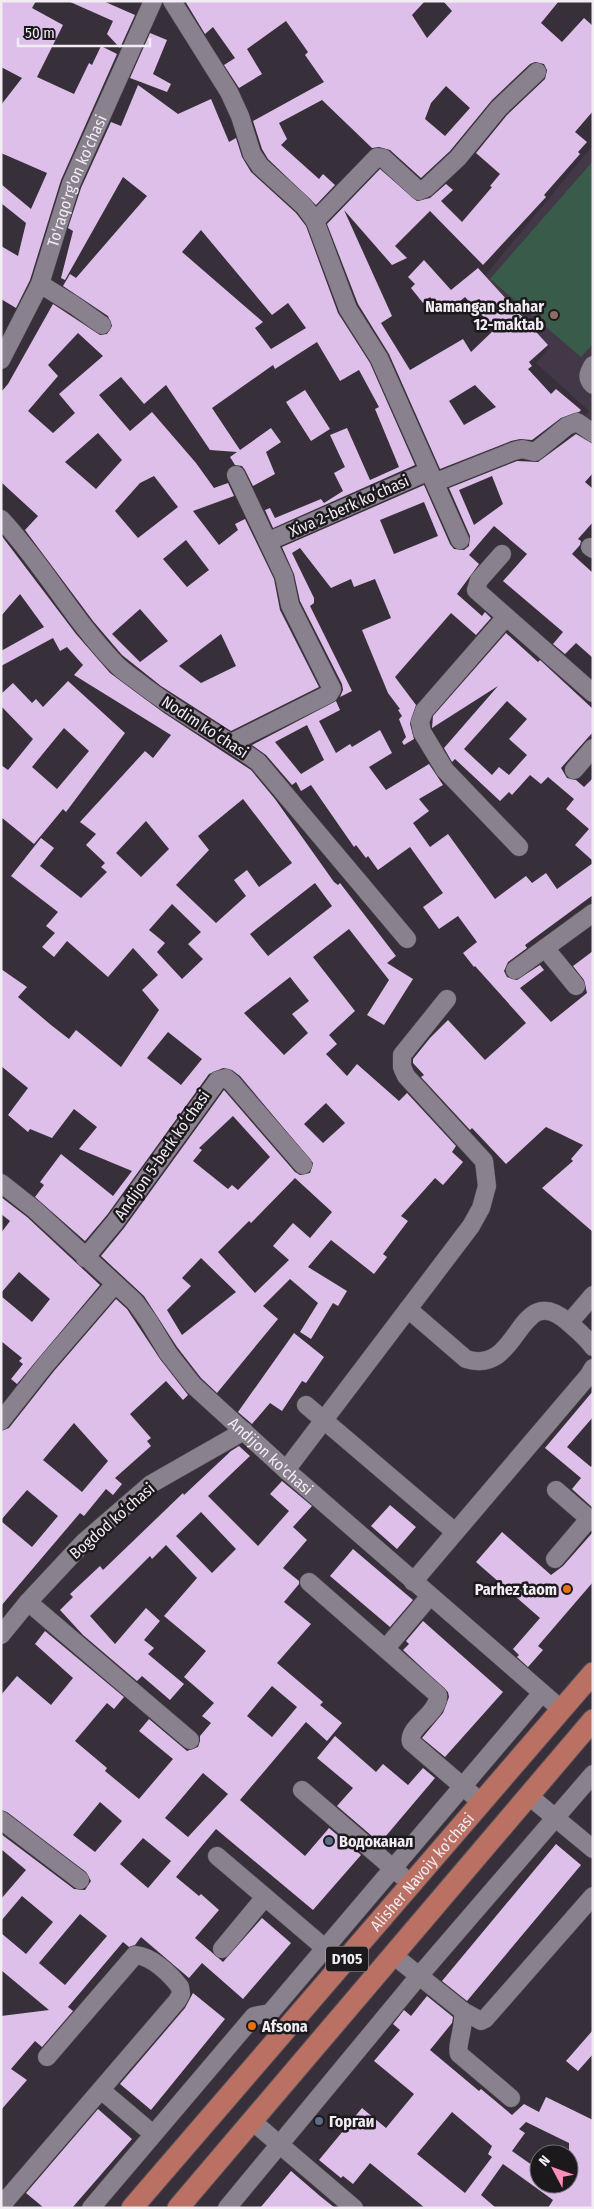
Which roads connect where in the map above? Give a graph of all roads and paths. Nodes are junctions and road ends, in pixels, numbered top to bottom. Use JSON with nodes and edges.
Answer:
{"nodes":[{"id":1,"x":153,"y":1,"type":"edge"},
{"id":2,"x":172,"y":1,"type":"edge"},
{"id":3,"x":537,"y":72,"type":"dead end"},
{"id":4,"x":315,"y":221,"type":"junction"},
{"id":5,"x":40,"y":284,"type":"junction"},
{"id":6,"x":102,"y":325,"type":"dead end"},
{"id":7,"x":1,"y":360,"type":"edge"},
{"id":8,"x":593,"y":364,"type":"edge"},
{"id":9,"x":593,"y":385,"type":"edge"},
{"id":10,"x":593,"y":433,"type":"edge"},
{"id":11,"x":236,"y":475,"type":"dead end"},
{"id":12,"x":432,"y":476,"type":"junction"},
{"id":13,"x":1,"y":519,"type":"edge"},
{"id":14,"x":460,"y":540,"type":"dead end"},
{"id":15,"x":268,"y":541,"type":"junction"},
{"id":16,"x":502,"y":554,"type":"dead end"},
{"id":17,"x":506,"y":617,"type":"junction"},
{"id":18,"x":593,"y":693,"type":"edge"},
{"id":19,"x":231,"y":743,"type":"junction"},
{"id":20,"x":593,"y":748,"type":"edge"},
{"id":21,"x":574,"y":770,"type":"dead end"},
{"id":22,"x":519,"y":847,"type":"dead end"},
{"id":23,"x":593,"y":913,"type":"edge"},
{"id":24,"x":407,"y":939,"type":"dead end"},
{"id":25,"x":545,"y":948,"type":"junction"},
{"id":26,"x":515,"y":970,"type":"dead end"},
{"id":27,"x":576,"y":986,"type":"dead end"},
{"id":28,"x":447,"y":999,"type":"dead end"},
{"id":29,"x":303,"y":1165,"type":"dead end"},
{"id":30,"x":1,"y":1183,"type":"edge"},
{"id":31,"x":85,"y":1258,"type":"junction"},
{"id":32,"x":114,"y":1284,"type":"junction"},
{"id":33,"x":593,"y":1295,"type":"edge"},
{"id":34,"x":408,"y":1310,"type":"junction"},
{"id":35,"x":569,"y":1323,"type":"junction"},
{"id":36,"x":593,"y":1347,"type":"edge"},
{"id":37,"x":593,"y":1368,"type":"edge"},
{"id":38,"x":306,"y":1405,"type":"dead end"},
{"id":39,"x":324,"y":1420,"type":"junction"},
{"id":40,"x":1,"y":1421,"type":"edge"},
{"id":41,"x":244,"y":1431,"type":"junction"},
{"id":42,"x":286,"y":1470,"type":"junction"},
{"id":43,"x":556,"y":1490,"type":"dead end"},
{"id":44,"x":591,"y":1520,"type":"edge"},
{"id":45,"x":455,"y":1532,"type":"junction"},
{"id":46,"x":554,"y":1559,"type":"dead end"},
{"id":47,"x":309,"y":1582,"type":"dead end"},
{"id":48,"x":413,"y":1582,"type":"junction"},
{"id":49,"x":430,"y":1596,"type":"junction"},
{"id":50,"x":28,"y":1602,"type":"junction"},
{"id":51,"x":1,"y":1635,"type":"edge"},
{"id":52,"x":386,"y":1648,"type":"junction"},
{"id":53,"x":593,"y":1673,"type":"edge"},
{"id":54,"x":542,"y":1693,"type":"junction"},
{"id":55,"x":562,"y":1710,"type":"junction"},
{"id":56,"x":593,"y":1720,"type":"edge"},
{"id":57,"x":190,"y":1740,"type":"dead end"},
{"id":58,"x":593,"y":1774,"type":"edge"},
{"id":59,"x":462,"y":1787,"type":"junction"},
{"id":60,"x":302,"y":1790,"type":"dead end"},
{"id":61,"x":529,"y":1796,"type":"junction"},
{"id":62,"x":482,"y":1803,"type":"junction"},
{"id":63,"x":556,"y":1818,"type":"junction"},
{"id":64,"x":1,"y":1820,"type":"edge"},
{"id":65,"x":593,"y":1849,"type":"edge"},
{"id":66,"x":217,"y":1856,"type":"dead end"},
{"id":67,"x":394,"y":1869,"type":"junction"},
{"id":68,"x":80,"y":1880,"type":"dead end"},
{"id":69,"x":412,"y":1884,"type":"junction"},
{"id":70,"x":593,"y":1896,"type":"edge"},
{"id":71,"x":265,"y":1897,"type":"junction"},
{"id":72,"x":222,"y":1948,"type":"dead end"},
{"id":73,"x":325,"y":1949,"type":"junction"},
{"id":74,"x":393,"y":1955,"type":"junction"},
{"id":75,"x":343,"y":1964,"type":"junction"},
{"id":76,"x":419,"y":1976,"type":"junction"},
{"id":77,"x":463,"y":2011,"type":"junction"},
{"id":78,"x":47,"y":2057,"type":"dead end"},
{"id":79,"x":101,"y":2090,"type":"junction"},
{"id":80,"x":510,"y":2098,"type":"dead end"},
{"id":81,"x":252,"y":2121,"type":"junction"},
{"id":82,"x":153,"y":2134,"type":"junction"},
{"id":83,"x":280,"y":2146,"type":"junction"},
{"id":84,"x":1,"y":2206,"type":"edge"},
{"id":85,"x":91,"y":2208,"type":"edge"},
{"id":86,"x":132,"y":2208,"type":"edge"},
{"id":87,"x":178,"y":2208,"type":"edge"},
{"id":88,"x":227,"y":2208,"type":"edge"},
{"id":89,"x":354,"y":2208,"type":"edge"}],
"edges":[{"from":1,"to":5,"type":"street","name":"To'raqo'rg'on ko'chasi"},
{"from":2,"to":4,"type":"street"},
{"from":3,"to":4,"type":"street"},
{"from":4,"to":12,"type":"street"},
{"from":5,"to":6,"type":"street"},
{"from":5,"to":7,"type":"street","name":"To'raqo'rg'on ko'chasi"},
{"from":8,"to":9,"type":"street"},
{"from":10,"to":12,"type":"street","name":"Xiva 2-berk koʻchasi"},
{"from":11,"to":15,"type":"street"},
{"from":12,"to":14,"type":"street"},
{"from":12,"to":15,"type":"street","name":"Xiva 2-berk koʻchasi"},
{"from":13,"to":19,"type":"street","name":"Nodim koʻchasi"},
{"from":15,"to":19,"type":"street"},
{"from":16,"to":17,"type":"street"},
{"from":17,"to":18,"type":"street"},
{"from":17,"to":22,"type":"street"},
{"from":19,"to":24,"type":"street","name":"Nodim koʻchasi"},
{"from":20,"to":21,"type":"street"},
{"from":23,"to":25,"type":"street"},
{"from":25,"to":26,"type":"street"},
{"from":25,"to":27,"type":"street"},
{"from":28,"to":34,"type":"street"},
{"from":29,"to":31,"type":"street","name":"Аndijon 5-berk koʻchasi"},
{"from":30,"to":31,"type":"street","name":"Andijon ko'chasi"},
{"from":31,"to":32,"type":"street","name":"Andijon ko'chasi"},
{"from":32,"to":40,"type":"street"},
{"from":32,"to":41,"type":"street","name":"Andijon ko'chasi"},
{"from":33,"to":35,"type":"street"},
{"from":34,"to":35,"type":"street"},
{"from":34,"to":39,"type":"street"},
{"from":35,"to":36,"type":"street"},
{"from":37,"to":45,"type":"street"},
{"from":38,"to":39,"type":"street"},
{"from":39,"to":42,"type":"street"},
{"from":39,"to":45,"type":"street"},
{"from":41,"to":42,"type":"street","name":"Andijon ko'chasi"},
{"from":41,"to":50,"type":"street","name":"Bogdod koʻchasi"},
{"from":42,"to":48,"type":"street","name":"Andijon ko'chasi"},
{"from":43,"to":44,"type":"street"},
{"from":44,"to":46,"type":"street"},
{"from":45,"to":48,"type":"street"},
{"from":47,"to":52,"type":"street"},
{"from":48,"to":49,"type":"street","name":"Andijon ko'chasi"},
{"from":49,"to":52,"type":"street"},
{"from":49,"to":54,"type":"street","name":"Andijon ko'chasi"},
{"from":50,"to":51,"type":"street","name":"Bogdod koʻchasi"},
{"from":50,"to":57,"type":"street"},
{"from":52,"to":59,"type":"street"},
{"from":53,"to":55,"type":"main road","name":"Alisher Navoiy ko'chasi","number":"D105"},
{"from":54,"to":55,"type":"street","name":"Andijon ko'chasi"},
{"from":54,"to":59,"type":"street"},
{"from":55,"to":62,"type":"main road","name":"Alisher Navoiy ko'chasi","number":"D105"},
{"from":56,"to":61,"type":"main road","name":"Alisher Navoiy ko'chasi","number":"D105"},
{"from":58,"to":63,"type":"street"},
{"from":59,"to":62,"type":"street"},
{"from":59,"to":67,"type":"street"},
{"from":60,"to":67,"type":"street"},
{"from":61,"to":63,"type":"street"},
{"from":61,"to":74,"type":"main road","name":"Alisher Navoiy ko'chasi","number":"D105"},
{"from":62,"to":69,"type":"main road","name":"Alisher Navoiy ko'chasi","number":"D105"},
{"from":63,"to":65,"type":"street"},
{"from":63,"to":76,"type":"street"},
{"from":64,"to":68,"type":"street"},
{"from":66,"to":71,"type":"street"},
{"from":67,"to":69,"type":"street"},
{"from":67,"to":73,"type":"street"},
{"from":69,"to":75,"type":"main road","name":"Alisher Navoiy ko'chasi","number":"D105"},
{"from":70,"to":77,"type":"street"},
{"from":71,"to":72,"type":"street"},
{"from":71,"to":73,"type":"street"},
{"from":73,"to":75,"type":"street"},
{"from":73,"to":82,"type":"street"},
{"from":74,"to":76,"type":"street"},
{"from":74,"to":81,"type":"main road","name":"Alisher Navoiy ko'chasi","number":"D105"},
{"from":75,"to":86,"type":"main road","name":"Alisher Navoiy ko'chasi","number":"D105"},
{"from":76,"to":77,"type":"street"},
{"from":76,"to":83,"type":"street"},
{"from":77,"to":80,"type":"street"},
{"from":78,"to":79,"type":"street"},
{"from":79,"to":82,"type":"street"},
{"from":79,"to":84,"type":"street"},
{"from":81,"to":83,"type":"street"},
{"from":81,"to":87,"type":"main road","name":"Alisher Navoiy ko'chasi","number":"D105"},
{"from":82,"to":85,"type":"street"},
{"from":83,"to":88,"type":"street"},
{"from":83,"to":89,"type":"street"}]}
